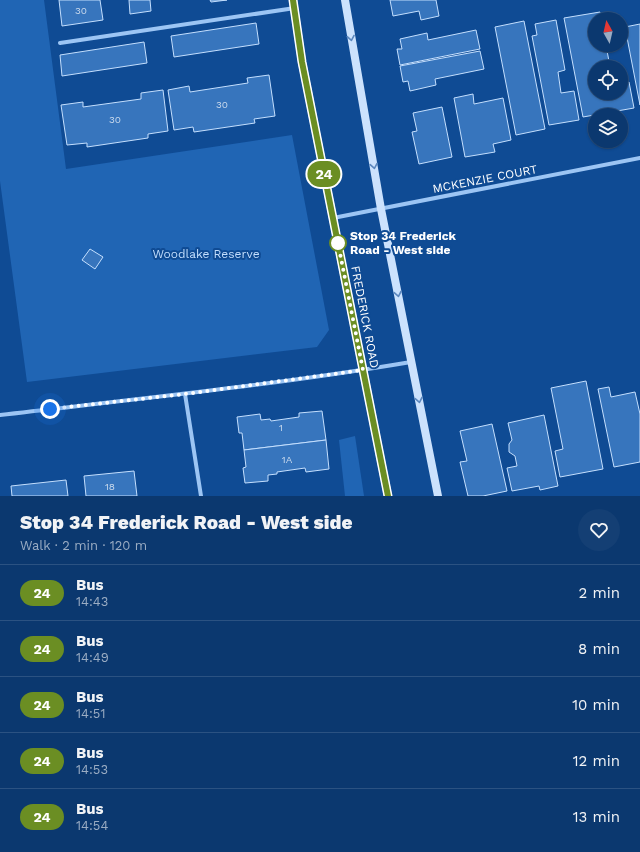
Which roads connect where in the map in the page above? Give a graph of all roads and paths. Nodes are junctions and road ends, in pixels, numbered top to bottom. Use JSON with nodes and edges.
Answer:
{"nodes":[{"id":1,"x":345,"y":0,"type":"edge"},
{"id":2,"x":294,"y":4,"type":"edge"},
{"id":3,"x":60,"y":42,"type":"dead end"},
{"id":4,"x":640,"y":158,"type":"edge"},
{"id":5,"x":381,"y":209,"type":"junction"},
{"id":6,"x":333,"y":218,"type":"junction"},
{"id":7,"x":411,"y":362,"type":"junction"},
{"id":8,"x":363,"y":370,"type":"junction"},
{"id":9,"x":185,"y":394,"type":"junction"},
{"id":10,"x":0,"y":415,"type":"edge"},
{"id":11,"x":201,"y":496,"type":"edge"},
{"id":12,"x":388,"y":496,"type":"edge"},
{"id":13,"x":438,"y":496,"type":"edge"}],
"edges":[{"from":1,"to":5,"type":"main road","one_way":true},
{"from":2,"to":3,"type":"street"},
{"from":2,"to":6,"type":"main road","name":"FREDERICK ROAD"},
{"from":4,"to":5,"type":"street","name":"MCKENZIE COURT"},
{"from":5,"to":6,"type":"street","name":"MCKENZIE COURT"},
{"from":5,"to":7,"type":"main road","one_way":true},
{"from":6,"to":8,"type":"main road","name":"FREDERICK ROAD"},
{"from":7,"to":8,"type":"street"},
{"from":7,"to":13,"type":"main road","one_way":true},
{"from":8,"to":9,"type":"street"},
{"from":8,"to":12,"type":"main road","name":"FREDERICK ROAD"},
{"from":9,"to":10,"type":"street"},
{"from":9,"to":11,"type":"street"}]}
